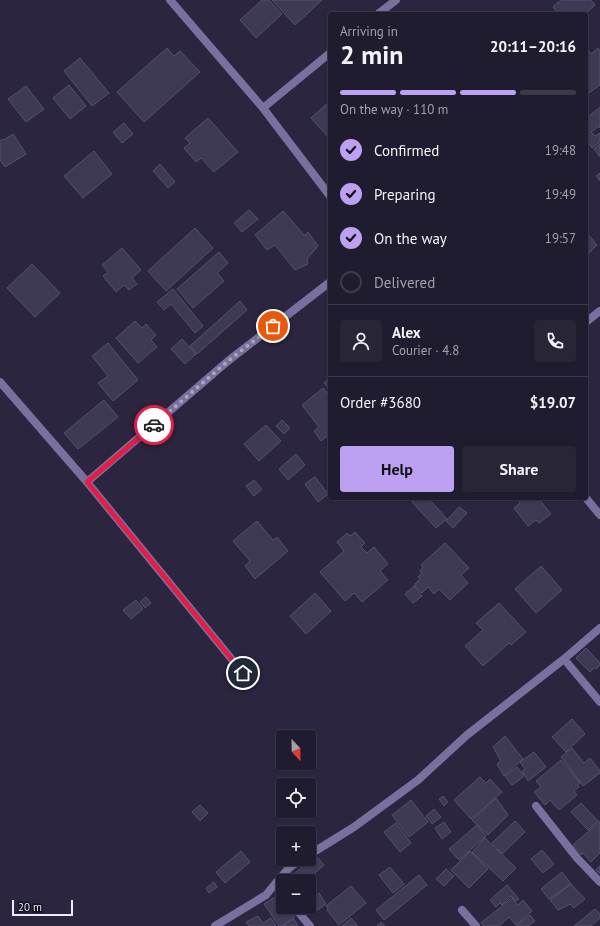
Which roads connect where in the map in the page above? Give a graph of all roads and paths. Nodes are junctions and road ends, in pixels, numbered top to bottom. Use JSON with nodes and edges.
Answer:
{"nodes":[{"id":1,"x":170,"y":0,"type":"edge"},
{"id":2,"x":396,"y":0,"type":"edge"},
{"id":3,"x":381,"y":12,"type":"edge"},
{"id":4,"x":328,"y":55,"type":"edge"},
{"id":5,"x":263,"y":108,"type":"junction"},
{"id":6,"x":328,"y":193,"type":"edge"},
{"id":7,"x":328,"y":284,"type":"edge"},
{"id":8,"x":600,"y":311,"type":"edge"},
{"id":9,"x":588,"y":320,"type":"edge"},
{"id":10,"x":0,"y":382,"type":"edge"},
{"id":11,"x":87,"y":482,"type":"junction"},
{"id":12,"x":588,"y":500,"type":"edge"},
{"id":13,"x":600,"y":515,"type":"edge"},
{"id":14,"x":600,"y":628,"type":"edge"},
{"id":15,"x":564,"y":659,"type":"junction"},
{"id":16,"x":243,"y":673,"type":"dead end"},
{"id":17,"x":600,"y":702,"type":"edge"},
{"id":18,"x":536,"y":806,"type":"dead end"},
{"id":19,"x":316,"y":851,"type":"edge"},
{"id":20,"x":291,"y":866,"type":"edge"},
{"id":21,"x":600,"y":882,"type":"edge"},
{"id":22,"x":275,"y":884,"type":"joint"},
{"id":23,"x":462,"y":910,"type":"dead end"},
{"id":24,"x":300,"y":914,"type":"edge"},
{"id":25,"x":215,"y":926,"type":"edge"},
{"id":26,"x":310,"y":926,"type":"edge"},
{"id":27,"x":476,"y":926,"type":"edge"}],
"edges":[{"from":1,"to":5,"type":"street"},
{"from":2,"to":3,"type":"street"},
{"from":4,"to":5,"type":"street"},
{"from":5,"to":6,"type":"street"},
{"from":7,"to":11,"type":"street"},
{"from":8,"to":9,"type":"street"},
{"from":10,"to":11,"type":"street"},
{"from":11,"to":16,"type":"street"},
{"from":12,"to":13,"type":"street"},
{"from":14,"to":15,"type":"street"},
{"from":15,"to":17,"type":"street"},
{"from":15,"to":19,"type":"street"},
{"from":18,"to":21,"type":"street"},
{"from":20,"to":22,"type":"street"},
{"from":22,"to":25,"type":"street"},
{"from":23,"to":27,"type":"street"},
{"from":24,"to":26,"type":"street"}]}
